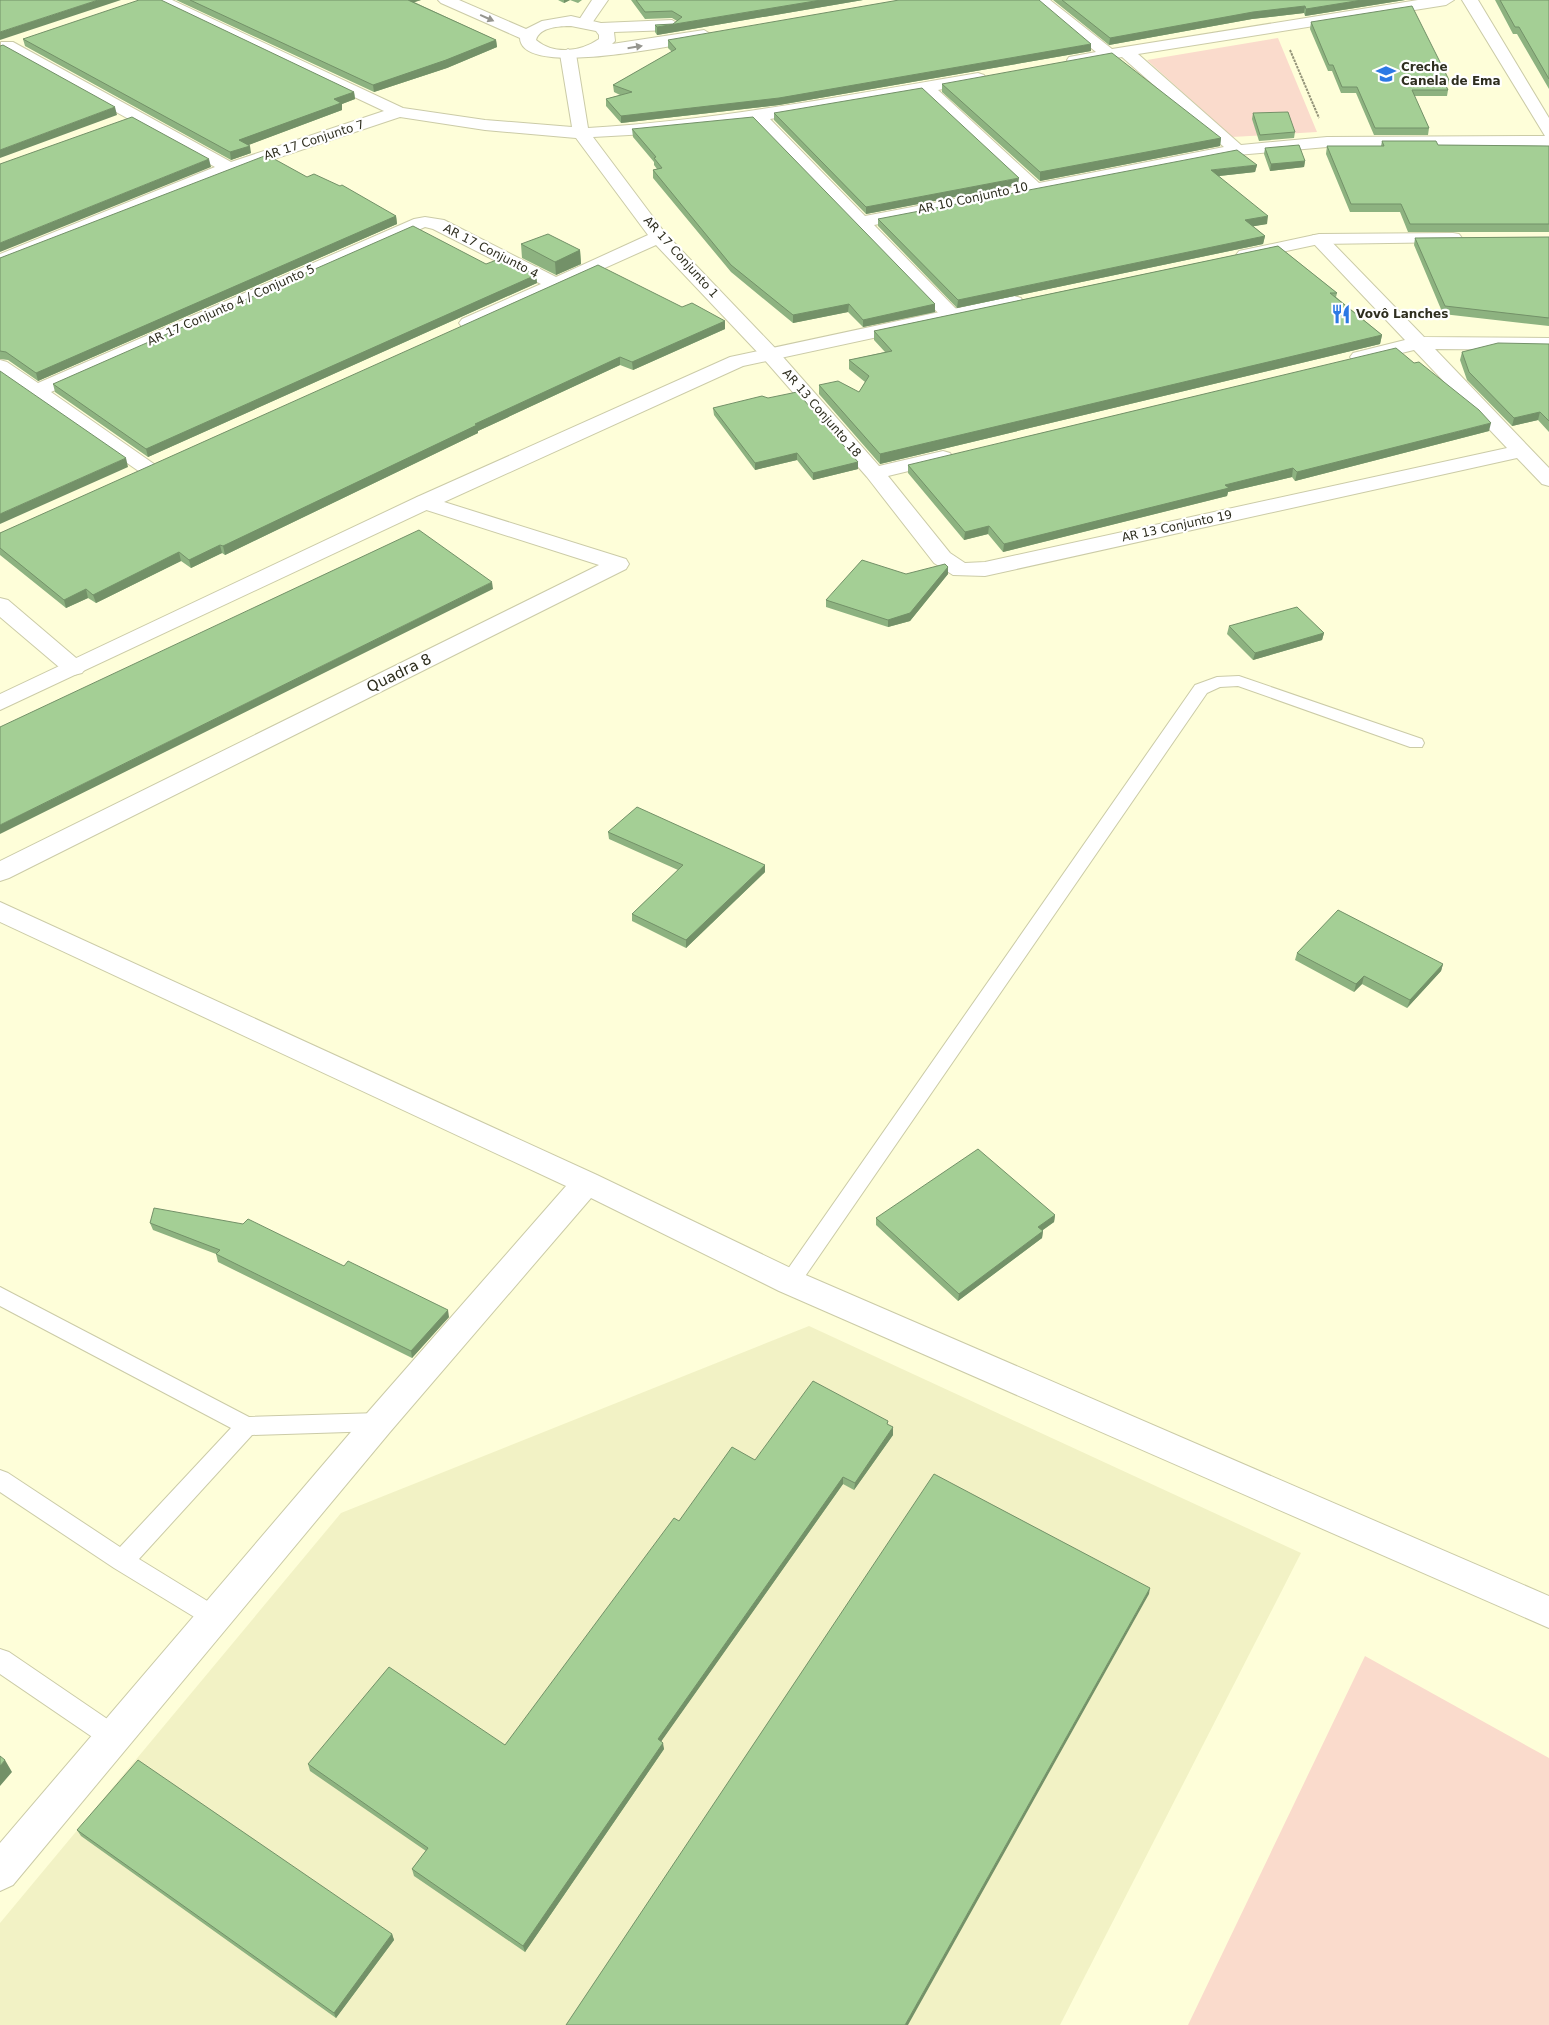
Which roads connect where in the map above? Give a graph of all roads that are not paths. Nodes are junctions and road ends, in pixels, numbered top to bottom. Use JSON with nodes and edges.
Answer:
{"nodes":[{"id":1,"x":160,"y":0,"type":"edge"},
{"id":2,"x":446,"y":0,"type":"edge"},
{"id":3,"x":600,"y":0,"type":"edge"},
{"id":4,"x":1041,"y":0,"type":"edge"},
{"id":5,"x":1446,"y":0,"type":"edge"},
{"id":6,"x":1470,"y":0,"type":"edge"},
{"id":7,"x":528,"y":18,"type":"dead end"},
{"id":8,"x":703,"y":20,"type":"edge"},
{"id":9,"x":585,"y":22,"type":"junction"},
{"id":10,"x":544,"y":25,"type":"junction"},
{"id":11,"x":601,"y":28,"type":"junction"},
{"id":12,"x":718,"y":32,"type":"edge"},
{"id":13,"x":528,"y":36,"type":"junction"},
{"id":14,"x":25,"y":39,"type":"edge"},
{"id":15,"x":3,"y":46,"type":"edge"},
{"id":16,"x":1125,"y":51,"type":"junction"},
{"id":17,"x":587,"y":52,"type":"junction"},
{"id":18,"x":568,"y":54,"type":"junction"},
{"id":19,"x":1108,"y":54,"type":"junction"},
{"id":20,"x":1060,"y":63,"type":"edge"},
{"id":21,"x":993,"y":75,"type":"edge"},
{"id":22,"x":926,"y":88,"type":"junction"},
{"id":23,"x":399,"y":112,"type":"junction"},
{"id":24,"x":134,"y":116,"type":"junction"},
{"id":25,"x":758,"y":116,"type":"junction"},
{"id":26,"x":116,"y":122,"type":"edge"},
{"id":27,"x":581,"y":132,"type":"junction"},
{"id":28,"x":1549,"y":132,"type":"edge"},
{"id":29,"x":1549,"y":141,"type":"edge"},
{"id":30,"x":1237,"y":150,"type":"junction"},
{"id":31,"x":229,"y":168,"type":"junction"},
{"id":32,"x":1034,"y":188,"type":"junction"},
{"id":33,"x":425,"y":222,"type":"joint"},
{"id":34,"x":861,"y":222,"type":"junction"},
{"id":35,"x":660,"y":237,"type":"junction"},
{"id":36,"x":1469,"y":238,"type":"edge"},
{"id":37,"x":1319,"y":240,"type":"junction"},
{"id":38,"x":1222,"y":259,"type":"edge"},
{"id":39,"x":0,"y":260,"type":"edge"},
{"id":40,"x":556,"y":284,"type":"junction"},
{"id":41,"x":1028,"y":299,"type":"edge"},
{"id":42,"x":951,"y":315,"type":"junction"},
{"id":43,"x":456,"y":329,"type":"edge"},
{"id":44,"x":1419,"y":343,"type":"junction"},
{"id":45,"x":1549,"y":344,"type":"edge"},
{"id":46,"x":769,"y":353,"type":"junction"},
{"id":47,"x":1341,"y":362,"type":"edge"},
{"id":48,"x":0,"y":366,"type":"edge"},
{"id":49,"x":37,"y":391,"type":"junction"},
{"id":50,"x":1521,"y":450,"type":"junction"},
{"id":51,"x":962,"y":452,"type":"edge"},
{"id":52,"x":147,"y":468,"type":"edge"},
{"id":53,"x":874,"y":473,"type":"junction"},
{"id":54,"x":1549,"y":480,"type":"edge"},
{"id":55,"x":425,"y":502,"type":"junction"},
{"id":56,"x":0,"y":605,"type":"edge"},
{"id":57,"x":74,"y":668,"type":"junction"},
{"id":58,"x":0,"y":704,"type":"edge"},
{"id":59,"x":1416,"y":743,"type":"dead end"},
{"id":60,"x":0,"y":872,"type":"edge"},
{"id":61,"x":0,"y":911,"type":"edge"},
{"id":62,"x":588,"y":1183,"type":"junction"},
{"id":63,"x":790,"y":1282,"type":"junction"},
{"id":64,"x":0,"y":1296,"type":"edge"},
{"id":65,"x":379,"y":1422,"type":"junction"},
{"id":66,"x":247,"y":1426,"type":"junction"},
{"id":67,"x":0,"y":1480,"type":"edge"},
{"id":68,"x":122,"y":1561,"type":"junction"},
{"id":69,"x":1549,"y":1612,"type":"edge"},
{"id":70,"x":214,"y":1618,"type":"junction"},
{"id":71,"x":0,"y":1660,"type":"edge"},
{"id":72,"x":113,"y":1737,"type":"junction"},
{"id":73,"x":0,"y":1872,"type":"edge"}],
"edges":[{"from":1,"to":23,"type":"street"},
{"from":2,"to":13,"type":"street","one_way":true},
{"from":3,"to":9,"type":"street"},
{"from":4,"to":19,"type":"street"},
{"from":5,"to":16,"type":"street"},
{"from":6,"to":28,"type":"street"},
{"from":7,"to":10,"type":"street"},
{"from":8,"to":11,"type":"street"},
{"from":9,"to":10,"type":"street"},
{"from":9,"to":11,"type":"street"},
{"from":10,"to":13,"type":"street"},
{"from":11,"to":17,"type":"street"},
{"from":17,"to":12,"type":"street","one_way":true},
{"from":13,"to":18,"type":"street"},
{"from":14,"to":15,"type":"street"},
{"from":15,"to":24,"type":"street"},
{"from":16,"to":19,"type":"street"},
{"from":16,"to":30,"type":"street"},
{"from":17,"to":18,"type":"street"},
{"from":18,"to":27,"type":"street"},
{"from":19,"to":20,"type":"street"},
{"from":21,"to":22,"type":"street"},
{"from":22,"to":25,"type":"street"},
{"from":22,"to":32,"type":"street","name":"AR 10 Conjunto 10"},
{"from":23,"to":27,"type":"street"},
{"from":23,"to":31,"type":"street","name":"AR 17 Conjunto 7"},
{"from":24,"to":26,"type":"street"},
{"from":24,"to":31,"type":"street"},
{"from":25,"to":27,"type":"street"},
{"from":25,"to":34,"type":"street"},
{"from":27,"to":35,"type":"street","name":"AR 17 Conjunto 1"},
{"from":29,"to":30,"type":"street"},
{"from":30,"to":32,"type":"street"},
{"from":31,"to":39,"type":"street","name":"AR 17 Conjunto 7"},
{"from":32,"to":34,"type":"street","name":"AR 10 Conjunto 10"},
{"from":33,"to":40,"type":"street","name":"AR 17 Conjunto 4"},
{"from":33,"to":49,"type":"street","name":"AR 17 Conjunto 4 / Conjunto 5"},
{"from":34,"to":42,"type":"street"},
{"from":35,"to":40,"type":"street"},
{"from":35,"to":46,"type":"street","name":"AR 17 Conjunto 1"},
{"from":36,"to":37,"type":"street"},
{"from":37,"to":38,"type":"street"},
{"from":37,"to":44,"type":"street"},
{"from":40,"to":43,"type":"street"},
{"from":41,"to":42,"type":"street"},
{"from":42,"to":46,"type":"street"},
{"from":44,"to":45,"type":"street"},
{"from":44,"to":47,"type":"street"},
{"from":44,"to":50,"type":"street"},
{"from":46,"to":53,"type":"street","name":"AR 13 Conjunto 18"},
{"from":46,"to":55,"type":"street"},
{"from":48,"to":49,"type":"street"},
{"from":49,"to":52,"type":"street"},
{"from":50,"to":53,"type":"street","name":"AR 13 Conjunto 19"},
{"from":50,"to":54,"type":"street"},
{"from":51,"to":53,"type":"street"},
{"from":55,"to":57,"type":"street"},
{"from":55,"to":60,"type":"street","name":"Quadra 8"},
{"from":56,"to":57,"type":"street"},
{"from":57,"to":58,"type":"street"},
{"from":59,"to":63,"type":"lane"},
{"from":61,"to":62,"type":"street"},
{"from":62,"to":63,"type":"street"},
{"from":62,"to":65,"type":"street"},
{"from":63,"to":69,"type":"street"},
{"from":64,"to":66,"type":"lane"},
{"from":65,"to":66,"type":"lane"},
{"from":65,"to":70,"type":"street"},
{"from":66,"to":68,"type":"lane"},
{"from":67,"to":68,"type":"lane"},
{"from":68,"to":70,"type":"lane"},
{"from":70,"to":72,"type":"street"},
{"from":71,"to":72,"type":"lane"},
{"from":72,"to":73,"type":"street"}]}
